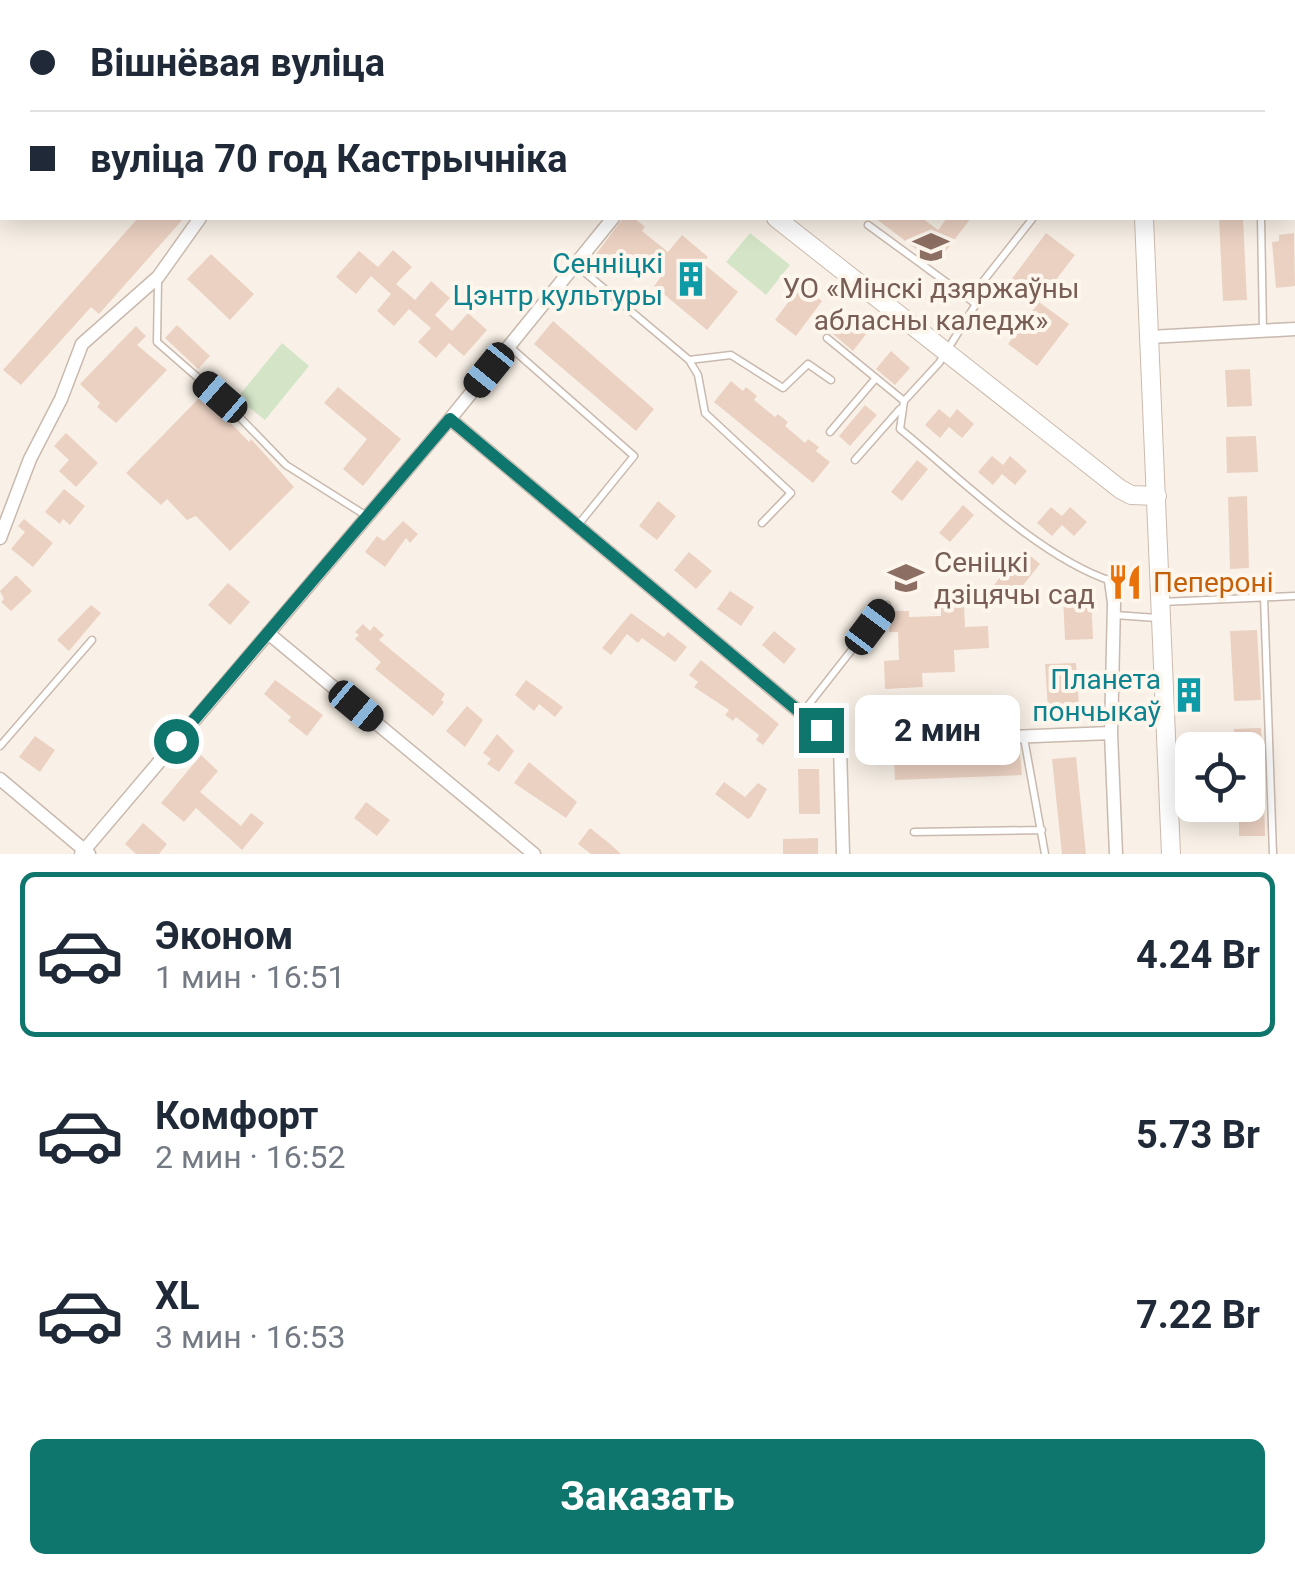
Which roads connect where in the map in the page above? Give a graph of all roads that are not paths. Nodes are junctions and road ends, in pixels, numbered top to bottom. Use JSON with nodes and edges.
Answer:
{"nodes":[{"id":1,"x":199,"y":220,"type":"edge"},
{"id":2,"x":611,"y":220,"type":"edge"},
{"id":3,"x":779,"y":220,"type":"edge"},
{"id":4,"x":1031,"y":220,"type":"edge"},
{"id":5,"x":1144,"y":220,"type":"edge"},
{"id":6,"x":1262,"y":220,"type":"edge"},
{"id":7,"x":868,"y":224,"type":"dead end"},
{"id":8,"x":575,"y":264,"type":"junction"},
{"id":9,"x":158,"y":278,"type":"junction"},
{"id":10,"x":976,"y":304,"type":"junction"},
{"id":11,"x":1295,"y":329,"type":"edge"},
{"id":12,"x":1263,"y":331,"type":"junction"},
{"id":13,"x":1150,"y":337,"type":"junction"},
{"id":14,"x":827,"y":338,"type":"dead end"},
{"id":15,"x":509,"y":346,"type":"junction"},
{"id":16,"x":946,"y":352,"type":"junction"},
{"id":17,"x":689,"y":360,"type":"junction"},
{"id":18,"x":876,"y":378,"type":"junction"},
{"id":19,"x":831,"y":380,"type":"dead end"},
{"id":20,"x":902,"y":404,"type":"junction"},
{"id":21,"x":450,"y":419,"type":"junction"},
{"id":22,"x":830,"y":432,"type":"dead end"},
{"id":23,"x":854,"y":460,"type":"dead end"},
{"id":24,"x":1156,"y":496,"type":"junction"},
{"id":25,"x":366,"y":515,"type":"junction"},
{"id":26,"x":762,"y":523,"type":"dead end"},
{"id":27,"x":578,"y":525,"type":"junction"},
{"id":28,"x":0,"y":538,"type":"edge"},
{"id":29,"x":1111,"y":581,"type":"joint"},
{"id":30,"x":1295,"y":596,"type":"edge"},
{"id":31,"x":1264,"y":597,"type":"junction"},
{"id":32,"x":887,"y":605,"type":"dead end"},
{"id":33,"x":1162,"y":610,"type":"junction"},
{"id":34,"x":1114,"y":614,"type":"junction"},
{"id":35,"x":268,"y":633,"type":"junction"},
{"id":36,"x":92,"y":640,"type":"dead end"},
{"id":37,"x":802,"y":714,"type":"junction"},
{"id":38,"x":1111,"y":733,"type":"junction"},
{"id":39,"x":1024,"y":738,"type":"junction"},
{"id":40,"x":886,"y":742,"type":"dead end"},
{"id":41,"x":0,"y":746,"type":"edge"},
{"id":42,"x":0,"y":780,"type":"edge"},
{"id":43,"x":1042,"y":830,"type":"junction"},
{"id":44,"x":914,"y":832,"type":"dead end"},
{"id":45,"x":85,"y":853,"type":"edge"},
{"id":46,"x":534,"y":854,"type":"edge"},
{"id":47,"x":843,"y":854,"type":"edge"},
{"id":48,"x":1045,"y":854,"type":"edge"},
{"id":49,"x":1116,"y":854,"type":"edge"},
{"id":50,"x":1171,"y":854,"type":"edge"},
{"id":51,"x":1273,"y":854,"type":"edge"}],
"edges":[{"from":1,"to":9,"type":"street"},
{"from":2,"to":8,"type":"street"},
{"from":3,"to":16,"type":"street"},
{"from":4,"to":10,"type":"lane"},
{"from":5,"to":13,"type":"street"},
{"from":6,"to":12,"type":"lane"},
{"from":7,"to":10,"type":"lane"},
{"from":8,"to":15,"type":"street"},
{"from":8,"to":17,"type":"lane"},
{"from":9,"to":25,"type":"lane"},
{"from":9,"to":28,"type":"street"},
{"from":10,"to":16,"type":"lane"},
{"from":11,"to":12,"type":"street"},
{"from":12,"to":13,"type":"street"},
{"from":13,"to":24,"type":"street"},
{"from":14,"to":18,"type":"lane"},
{"from":15,"to":21,"type":"street"},
{"from":15,"to":27,"type":"lane"},
{"from":16,"to":20,"type":"lane"},
{"from":16,"to":24,"type":"street"},
{"from":17,"to":19,"type":"lane"},
{"from":17,"to":26,"type":"lane"},
{"from":18,"to":20,"type":"lane"},
{"from":18,"to":22,"type":"lane"},
{"from":20,"to":23,"type":"lane"},
{"from":20,"to":29,"type":"lane"},
{"from":21,"to":25,"type":"street"},
{"from":21,"to":27,"type":"street"},
{"from":24,"to":33,"type":"street"},
{"from":25,"to":35,"type":"street"},
{"from":27,"to":37,"type":"street"},
{"from":29,"to":34,"type":"street"},
{"from":30,"to":31,"type":"lane"},
{"from":31,"to":33,"type":"lane"},
{"from":31,"to":51,"type":"lane"},
{"from":32,"to":37,"type":"lane"},
{"from":33,"to":34,"type":"lane"},
{"from":33,"to":50,"type":"street"},
{"from":34,"to":38,"type":"street"},
{"from":35,"to":45,"type":"street"},
{"from":35,"to":46,"type":"street"},
{"from":36,"to":41,"type":"lane"},
{"from":37,"to":47,"type":"street"},
{"from":38,"to":39,"type":"street"},
{"from":38,"to":49,"type":"street"},
{"from":39,"to":40,"type":"street"},
{"from":39,"to":43,"type":"lane"},
{"from":42,"to":45,"type":"street"},
{"from":43,"to":44,"type":"lane"},
{"from":43,"to":48,"type":"lane"}]}
